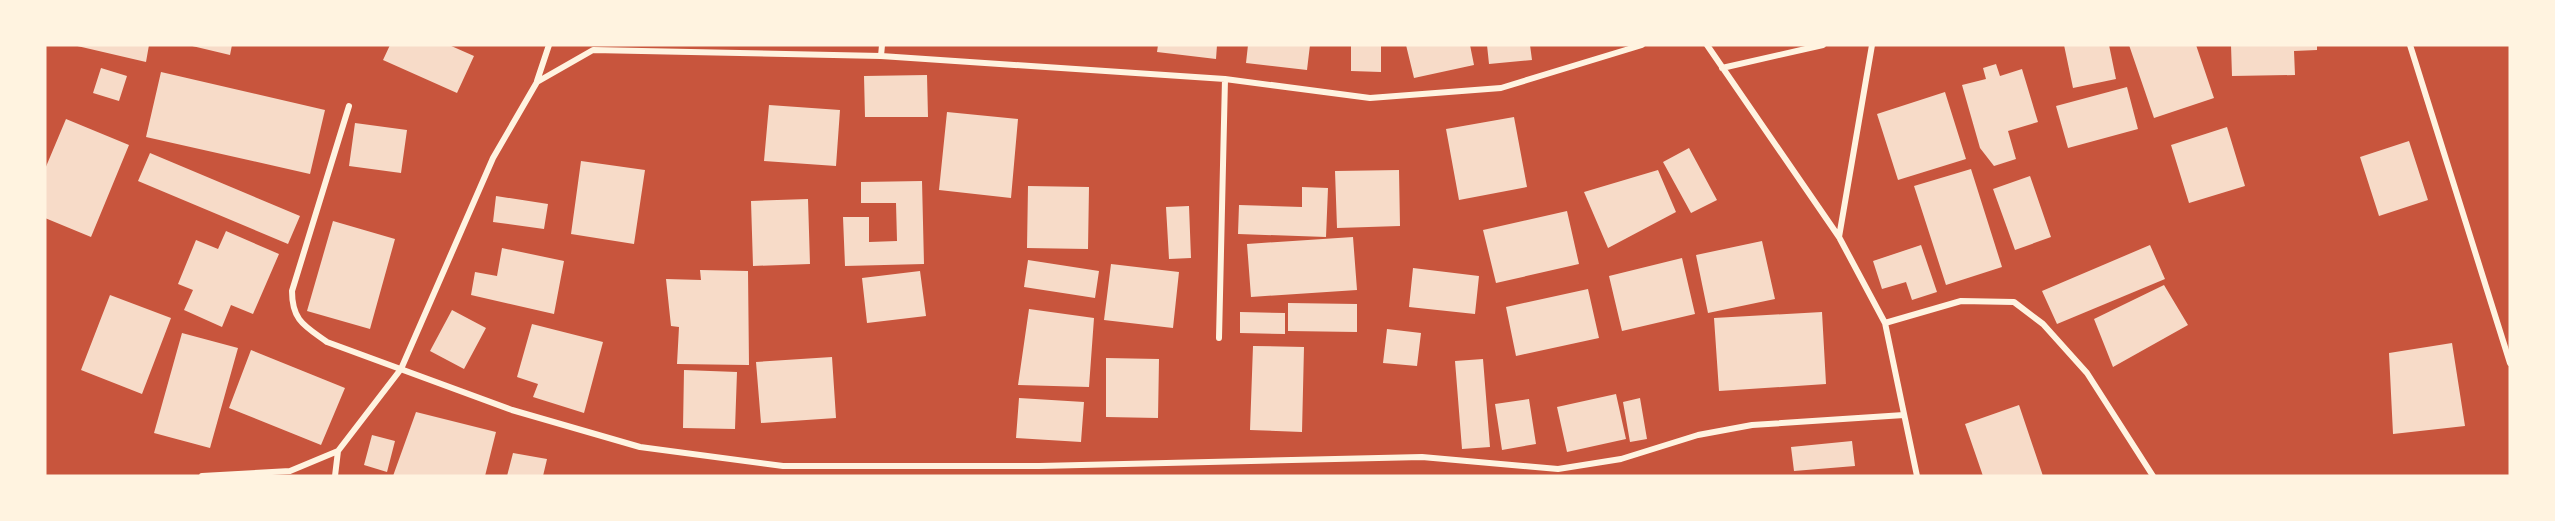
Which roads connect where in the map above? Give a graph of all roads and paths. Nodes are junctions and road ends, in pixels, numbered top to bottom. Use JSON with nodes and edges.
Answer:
{"nodes":[{"id":1,"x":549,"y":45,"type":"edge"},
{"id":2,"x":882,"y":45,"type":"edge"},
{"id":3,"x":1642,"y":45,"type":"edge"},
{"id":4,"x":1707,"y":45,"type":"edge"},
{"id":5,"x":1823,"y":45,"type":"edge"},
{"id":6,"x":1872,"y":45,"type":"edge"},
{"id":7,"x":2410,"y":45,"type":"edge"},
{"id":8,"x":881,"y":56,"type":"junction"},
{"id":9,"x":1722,"y":68,"type":"junction"},
{"id":10,"x":1225,"y":79,"type":"junction"},
{"id":11,"x":537,"y":82,"type":"junction"},
{"id":12,"x":349,"y":106,"type":"dead end"},
{"id":13,"x":1839,"y":237,"type":"junction"},
{"id":14,"x":1885,"y":323,"type":"junction"},
{"id":15,"x":1220,"y":338,"type":"dead end"},
{"id":16,"x":2510,"y":363,"type":"edge"},
{"id":17,"x":401,"y":369,"type":"junction"},
{"id":18,"x":1904,"y":415,"type":"junction"},
{"id":19,"x":338,"y":451,"type":"junction"},
{"id":20,"x":202,"y":476,"type":"edge"},
{"id":21,"x":335,"y":476,"type":"edge"},
{"id":22,"x":1917,"y":476,"type":"edge"},
{"id":23,"x":2152,"y":476,"type":"edge"}],
"edges":[{"from":1,"to":11,"type":"street"},
{"from":2,"to":8,"type":"street"},
{"from":3,"to":10,"type":"street"},
{"from":4,"to":9,"type":"street"},
{"from":5,"to":9,"type":"street"},
{"from":6,"to":13,"type":"street"},
{"from":7,"to":16,"type":"street"},
{"from":8,"to":10,"type":"street"},
{"from":8,"to":11,"type":"street"},
{"from":9,"to":13,"type":"street"},
{"from":10,"to":15,"type":"street"},
{"from":11,"to":17,"type":"street"},
{"from":12,"to":17,"type":"street"},
{"from":13,"to":14,"type":"street"},
{"from":14,"to":18,"type":"street"},
{"from":14,"to":23,"type":"street"},
{"from":17,"to":18,"type":"street"},
{"from":17,"to":19,"type":"street"},
{"from":18,"to":22,"type":"street"},
{"from":19,"to":20,"type":"street"},
{"from":19,"to":21,"type":"street"}]}
